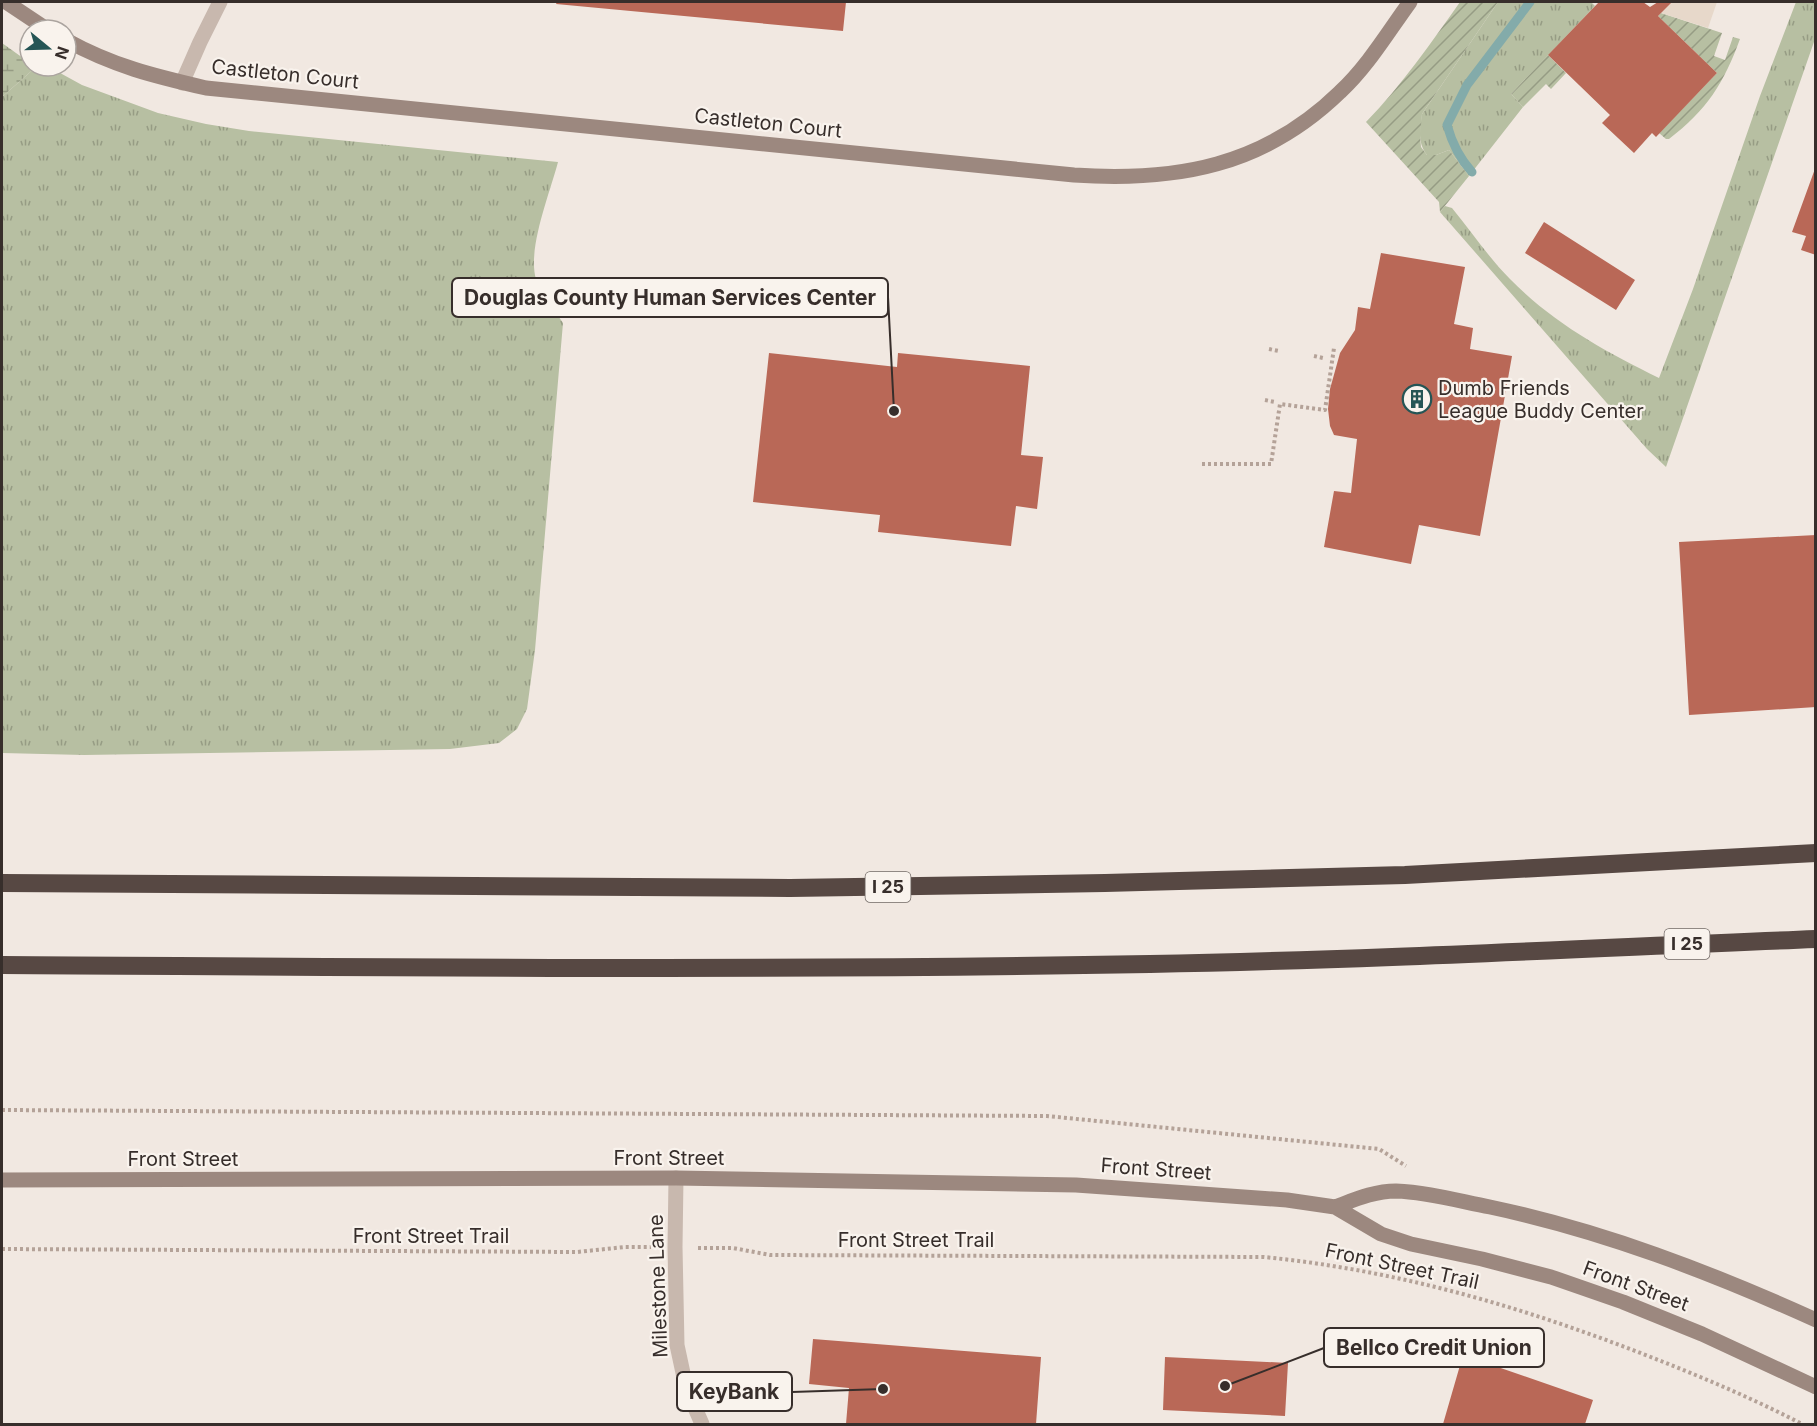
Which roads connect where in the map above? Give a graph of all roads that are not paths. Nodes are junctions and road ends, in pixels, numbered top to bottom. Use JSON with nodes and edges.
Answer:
{"nodes":[{"id":1,"x":6,"y":2,"type":"edge"},
{"id":2,"x":220,"y":2,"type":"edge"},
{"id":3,"x":1410,"y":2,"type":"edge"},
{"id":4,"x":30,"y":18,"type":"edge"},
{"id":5,"x":78,"y":47,"type":"edge"},
{"id":6,"x":182,"y":82,"type":"junction"},
{"id":7,"x":1815,"y":854,"type":"edge"},
{"id":8,"x":2,"y":883,"type":"edge"},
{"id":9,"x":1815,"y":939,"type":"edge"},
{"id":10,"x":2,"y":965,"type":"edge"},
{"id":11,"x":676,"y":1178,"type":"junction"},
{"id":12,"x":2,"y":1180,"type":"edge"},
{"id":13,"x":1335,"y":1207,"type":"junction"},
{"id":14,"x":1815,"y":1320,"type":"edge"},
{"id":15,"x":1815,"y":1387,"type":"edge"},
{"id":16,"x":702,"y":1425,"type":"edge"}],
"edges":[{"from":1,"to":4,"type":"main road"},
{"from":2,"to":6,"type":"street"},
{"from":3,"to":6,"type":"main road","name":"Castleton Court"},
{"from":5,"to":6,"type":"main road","name":"Castleton Court"},
{"from":7,"to":8,"type":"highway","number":"I 25"},
{"from":9,"to":10,"type":"highway","number":"I 25"},
{"from":11,"to":12,"type":"main road","name":"Front Street"},
{"from":11,"to":13,"type":"main road","name":"Front Street"},
{"from":11,"to":16,"type":"street","name":"Milestone Lane"},
{"from":13,"to":14,"type":"main road","name":"Front Street"},
{"from":13,"to":15,"type":"main road","name":"Front Street"}]}
